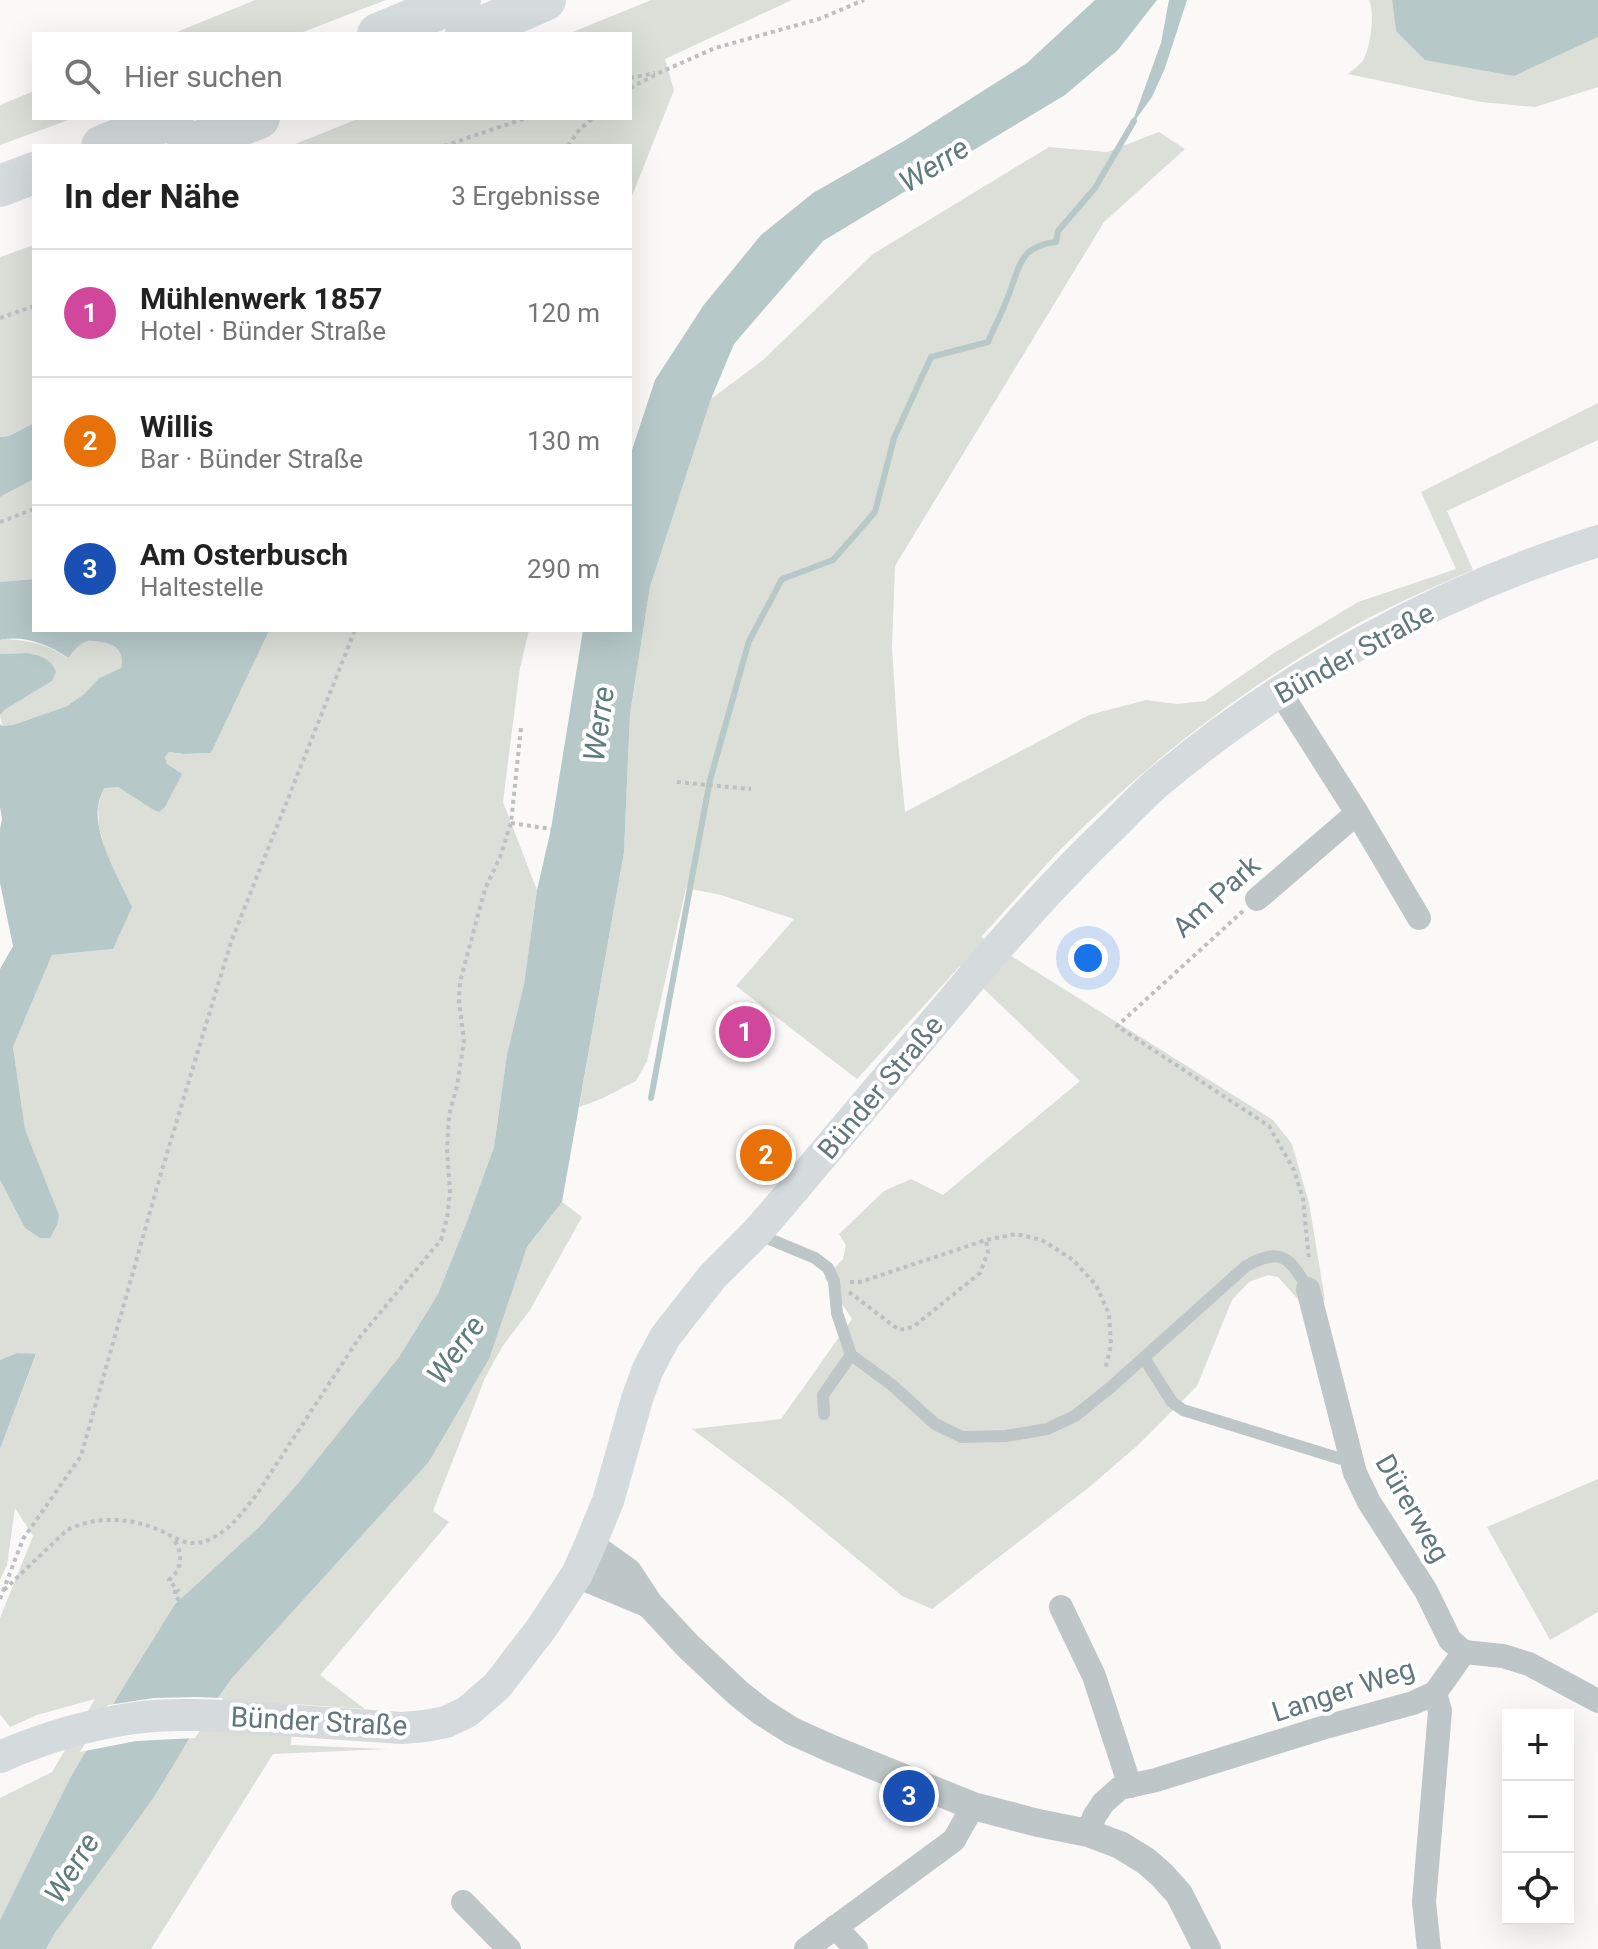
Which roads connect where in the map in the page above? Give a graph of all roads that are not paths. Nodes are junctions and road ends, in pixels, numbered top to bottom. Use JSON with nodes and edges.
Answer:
{"nodes":[{"id":1,"x":460,"y":0,"type":"edge"},
{"id":2,"x":545,"y":0,"type":"edge"},
{"id":3,"x":383,"y":32,"type":"edge"},
{"id":4,"x":471,"y":32,"type":"edge"},
{"id":5,"x":168,"y":120,"type":"edge"},
{"id":6,"x":254,"y":120,"type":"edge"},
{"id":7,"x":107,"y":144,"type":"edge"},
{"id":8,"x":193,"y":144,"type":"edge"},
{"id":9,"x":32,"y":174,"type":"edge"},
{"id":10,"x":0,"y":186,"type":"edge"},
{"id":11,"x":32,"y":205,"type":"edge"},
{"id":12,"x":0,"y":217,"type":"edge"},
{"id":13,"x":1598,"y":541,"type":"edge"},
{"id":14,"x":1280,"y":692,"type":"junction"},
{"id":15,"x":1357,"y":813,"type":"junction"},
{"id":16,"x":1257,"y":899,"type":"road end"},
{"id":17,"x":1419,"y":918,"type":"dead end"},
{"id":18,"x":757,"y":1232,"type":"junction"},
{"id":19,"x":1308,"y":1289,"type":"joint"},
{"id":20,"x":851,"y":1355,"type":"junction"},
{"id":21,"x":1144,"y":1358,"type":"junction"},
{"id":22,"x":824,"y":1414,"type":"dead end"},
{"id":23,"x":1351,"y":1462,"type":"junction"},
{"id":24,"x":584,"y":1559,"type":"junction"},
{"id":25,"x":1061,"y":1607,"type":"dead end"},
{"id":26,"x":1464,"y":1652,"type":"junction"},
{"id":27,"x":1435,"y":1693,"type":"junction"},
{"id":28,"x":1598,"y":1701,"type":"edge"},
{"id":29,"x":0,"y":1757,"type":"edge"},
{"id":30,"x":1130,"y":1786,"type":"junction"},
{"id":31,"x":973,"y":1806,"type":"junction"},
{"id":32,"x":1088,"y":1833,"type":"junction"},
{"id":33,"x":463,"y":1902,"type":"dead end"},
{"id":34,"x":835,"y":1927,"type":"junction"},
{"id":35,"x":509,"y":1949,"type":"edge"},
{"id":36,"x":806,"y":1949,"type":"edge"},
{"id":37,"x":856,"y":1949,"type":"edge"},
{"id":38,"x":1207,"y":1949,"type":"edge"},
{"id":39,"x":1429,"y":1949,"type":"edge"}],
"edges":[{"from":1,"to":3,"type":"highway"},
{"from":2,"to":4,"type":"highway"},
{"from":5,"to":7,"type":"highway"},
{"from":6,"to":8,"type":"highway"},
{"from":9,"to":10,"type":"highway"},
{"from":11,"to":12,"type":"highway"},
{"from":13,"to":14,"type":"main road","name":"Bünder Straße"},
{"from":14,"to":15,"type":"street"},
{"from":14,"to":18,"type":"main road","name":"Bünder Straße"},
{"from":15,"to":16,"type":"street","name":"Am Park"},
{"from":15,"to":17,"type":"street"},
{"from":18,"to":20,"type":"lane"},
{"from":18,"to":24,"type":"main road","name":"Bünder Straße"},
{"from":19,"to":21,"type":"lane"},
{"from":19,"to":23,"type":"street","name":"Dürerweg"},
{"from":20,"to":21,"type":"lane"},
{"from":20,"to":22,"type":"lane"},
{"from":21,"to":23,"type":"lane"},
{"from":23,"to":26,"type":"street","name":"Dürerweg"},
{"from":24,"to":29,"type":"main road","name":"Bünder Straße"},
{"from":24,"to":31,"type":"street"},
{"from":25,"to":30,"type":"street"},
{"from":26,"to":27,"type":"street","name":"Langer Weg"},
{"from":26,"to":28,"type":"street"},
{"from":27,"to":30,"type":"street","name":"Langer Weg"},
{"from":27,"to":39,"type":"street"},
{"from":30,"to":32,"type":"street","name":"Langer Weg"},
{"from":31,"to":32,"type":"street"},
{"from":31,"to":34,"type":"street"},
{"from":32,"to":38,"type":"street"},
{"from":33,"to":35,"type":"street"},
{"from":34,"to":36,"type":"street"},
{"from":34,"to":37,"type":"street"}]}
